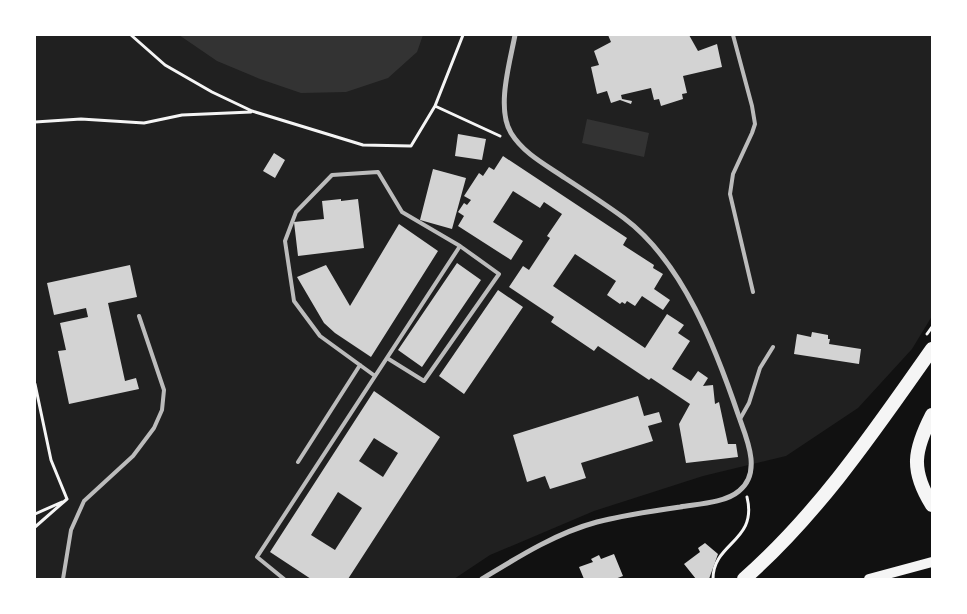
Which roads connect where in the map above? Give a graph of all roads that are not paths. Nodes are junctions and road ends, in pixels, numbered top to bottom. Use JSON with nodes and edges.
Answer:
{"nodes":[{"id":1,"x":515,"y":35,"type":"edge"},
{"id":2,"x":733,"y":35,"type":"edge"},
{"id":3,"x":460,"y":246,"type":"junction"},
{"id":4,"x":753,"y":292,"type":"dead end"},
{"id":5,"x":140,"y":316,"type":"dead end"},
{"id":6,"x":773,"y":347,"type":"dead end"},
{"id":7,"x":932,"y":349,"type":"edge"},
{"id":8,"x":387,"y":358,"type":"junction"},
{"id":9,"x":360,"y":365,"type":"junction"},
{"id":10,"x":375,"y":376,"type":"junction"},
{"id":11,"x":932,"y":415,"type":"edge"},
{"id":12,"x":740,"y":419,"type":"junction"},
{"id":13,"x":298,"y":462,"type":"dead end"},
{"id":14,"x":932,"y":505,"type":"edge"},
{"id":15,"x":932,"y":562,"type":"edge"},
{"id":16,"x":63,"y":579,"type":"edge"},
{"id":17,"x":284,"y":579,"type":"edge"},
{"id":18,"x":482,"y":579,"type":"edge"},
{"id":19,"x":744,"y":579,"type":"edge"},
{"id":20,"x":869,"y":579,"type":"edge"}],
"edges":[{"from":1,"to":12,"type":"street"},
{"from":2,"to":4,"type":"lane"},
{"from":3,"to":8,"type":"lane"},
{"from":3,"to":8,"type":"lane"},
{"from":3,"to":9,"type":"lane"},
{"from":5,"to":16,"type":"lane"},
{"from":6,"to":12,"type":"lane"},
{"from":7,"to":19,"type":"highway"},
{"from":8,"to":10,"type":"lane"},
{"from":9,"to":10,"type":"lane"},
{"from":9,"to":13,"type":"lane"},
{"from":10,"to":17,"type":"lane"},
{"from":11,"to":14,"type":"highway"},
{"from":12,"to":18,"type":"street"},
{"from":15,"to":20,"type":"main road"}]}
